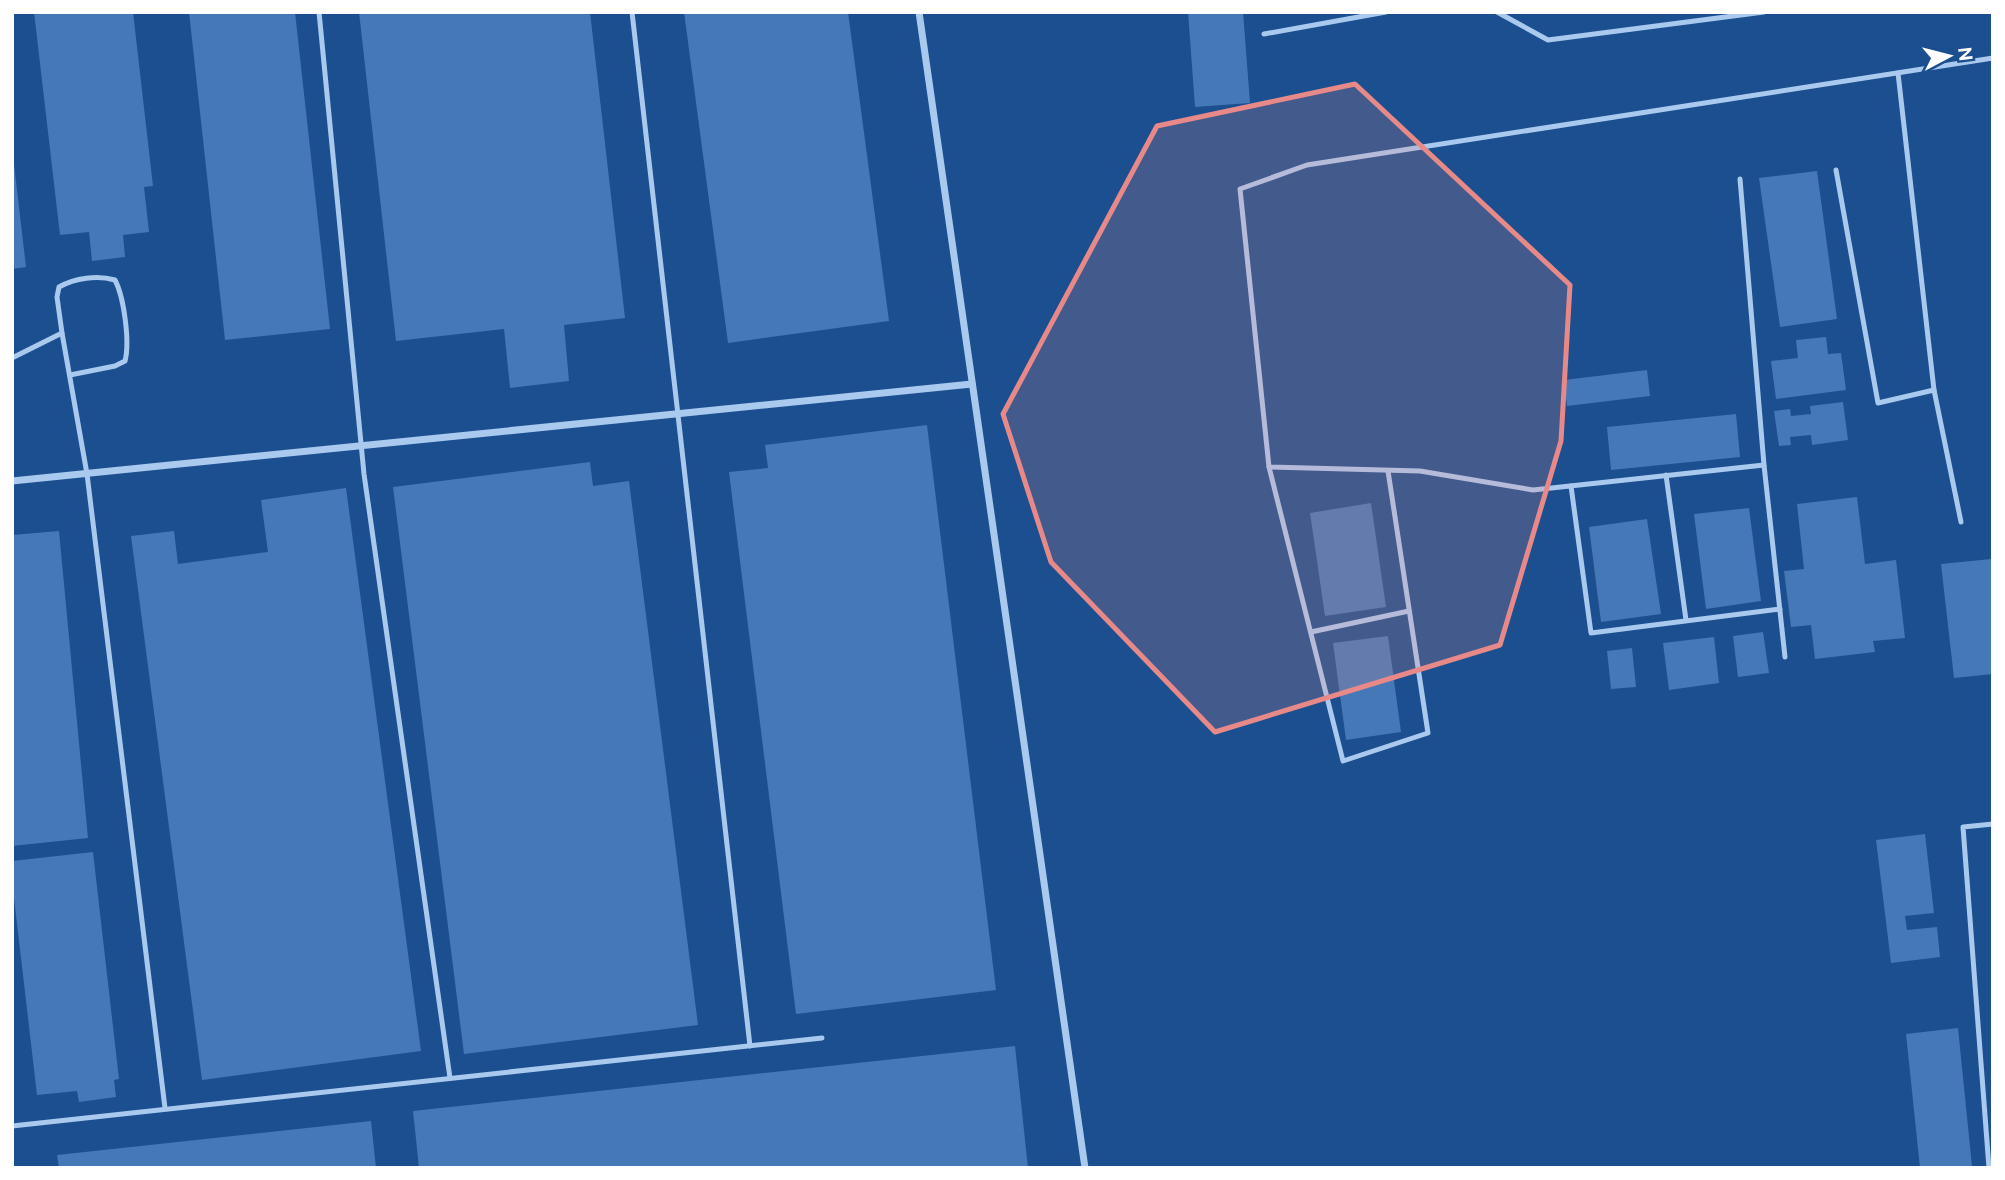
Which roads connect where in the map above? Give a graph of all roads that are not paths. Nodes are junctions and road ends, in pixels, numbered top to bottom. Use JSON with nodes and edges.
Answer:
{"nodes":[{"id":1,"x":319,"y":12,"type":"edge"},
{"id":2,"x":632,"y":12,"type":"edge"},
{"id":3,"x":919,"y":12,"type":"edge"},
{"id":4,"x":1386,"y":12,"type":"edge"},
{"id":5,"x":1497,"y":12,"type":"edge"},
{"id":6,"x":1764,"y":12,"type":"edge"},
{"id":7,"x":1264,"y":34,"type":"dead end"},
{"id":8,"x":1993,"y":58,"type":"edge"},
{"id":9,"x":1898,"y":73,"type":"junction"},
{"id":10,"x":1836,"y":170,"type":"dead end"},
{"id":11,"x":1740,"y":179,"type":"dead end"},
{"id":12,"x":62,"y":333,"type":"junction"},
{"id":13,"x":12,"y":358,"type":"edge"},
{"id":14,"x":70,"y":375,"type":"junction"},
{"id":15,"x":972,"y":384,"type":"junction"},
{"id":16,"x":1934,"y":390,"type":"junction"},
{"id":17,"x":677,"y":413,"type":"junction"},
{"id":18,"x":361,"y":445,"type":"junction"},
{"id":19,"x":1763,"y":465,"type":"junction"},
{"id":20,"x":1269,"y":467,"type":"junction"},
{"id":21,"x":1388,"y":471,"type":"junction"},
{"id":22,"x":88,"y":474,"type":"junction"},
{"id":23,"x":1666,"y":475,"type":"junction"},
{"id":24,"x":12,"y":481,"type":"edge"},
{"id":25,"x":1571,"y":486,"type":"junction"},
{"id":26,"x":1961,"y":523,"type":"dead end"},
{"id":27,"x":1780,"y":609,"type":"junction"},
{"id":28,"x":1409,"y":611,"type":"junction"},
{"id":29,"x":1686,"y":620,"type":"junction"},
{"id":30,"x":1311,"y":632,"type":"junction"},
{"id":31,"x":1785,"y":657,"type":"dead end"},
{"id":32,"x":1993,"y":824,"type":"edge"},
{"id":33,"x":822,"y":1038,"type":"dead end"},
{"id":34,"x":750,"y":1046,"type":"junction"},
{"id":35,"x":450,"y":1078,"type":"junction"},
{"id":36,"x":165,"y":1108,"type":"junction"},
{"id":37,"x":12,"y":1117,"type":"edge"},
{"id":38,"x":13,"y":1126,"type":"edge"},
{"id":39,"x":1085,"y":1168,"type":"edge"},
{"id":40,"x":1989,"y":1168,"type":"edge"}],
"edges":[{"from":1,"to":18,"type":"lane"},
{"from":2,"to":17,"type":"lane"},
{"from":3,"to":15,"type":"street"},
{"from":4,"to":7,"type":"lane"},
{"from":5,"to":6,"type":"lane"},
{"from":8,"to":9,"type":"lane"},
{"from":9,"to":16,"type":"lane"},
{"from":9,"to":20,"type":"lane"},
{"from":10,"to":16,"type":"lane"},
{"from":11,"to":19,"type":"lane"},
{"from":12,"to":13,"type":"lane"},
{"from":12,"to":14,"type":"lane"},
{"from":12,"to":14,"type":"lane"},
{"from":14,"to":22,"type":"lane"},
{"from":15,"to":17,"type":"street"},
{"from":15,"to":39,"type":"street"},
{"from":16,"to":26,"type":"lane"},
{"from":17,"to":18,"type":"street"},
{"from":17,"to":34,"type":"lane"},
{"from":18,"to":22,"type":"street"},
{"from":18,"to":35,"type":"lane"},
{"from":19,"to":23,"type":"lane"},
{"from":19,"to":27,"type":"lane"},
{"from":20,"to":21,"type":"lane"},
{"from":20,"to":30,"type":"lane"},
{"from":21,"to":25,"type":"lane"},
{"from":21,"to":28,"type":"lane"},
{"from":22,"to":24,"type":"street"},
{"from":22,"to":36,"type":"lane"},
{"from":23,"to":25,"type":"lane"},
{"from":23,"to":29,"type":"lane"},
{"from":25,"to":29,"type":"lane"},
{"from":27,"to":29,"type":"lane"},
{"from":27,"to":31,"type":"lane"},
{"from":28,"to":30,"type":"lane"},
{"from":28,"to":30,"type":"lane"},
{"from":32,"to":40,"type":"lane"},
{"from":33,"to":34,"type":"lane"},
{"from":34,"to":35,"type":"lane"},
{"from":35,"to":36,"type":"lane"},
{"from":36,"to":38,"type":"lane"},
{"from":37,"to":38,"type":"lane"}]}
